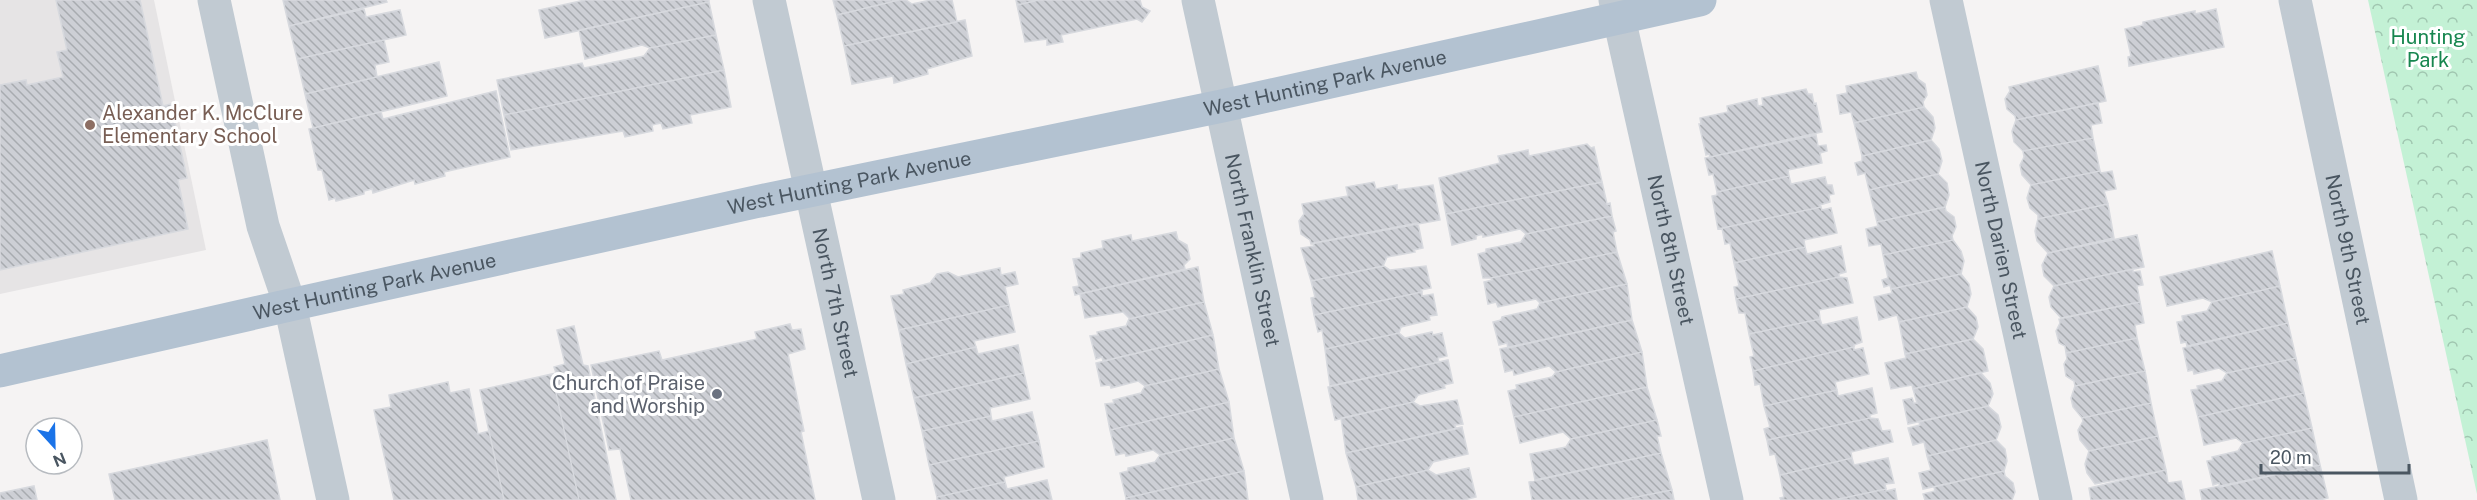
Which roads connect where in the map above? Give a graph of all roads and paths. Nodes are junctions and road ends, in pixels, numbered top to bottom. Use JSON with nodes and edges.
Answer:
{"nodes":[{"id":1,"x":214,"y":0,"type":"edge"},
{"id":2,"x":769,"y":0,"type":"edge"},
{"id":3,"x":1198,"y":0,"type":"edge"},
{"id":4,"x":1700,"y":0,"type":"edge"},
{"id":5,"x":1946,"y":0,"type":"edge"},
{"id":6,"x":2295,"y":0,"type":"edge"},
{"id":7,"x":1618,"y":9,"type":"edge"},
{"id":8,"x":1222,"y":106,"type":"junction"},
{"id":9,"x":811,"y":191,"type":"junction"},
{"id":10,"x":290,"y":304,"type":"junction"},
{"id":11,"x":0,"y":371,"type":"edge"},
{"id":12,"x":333,"y":500,"type":"edge"},
{"id":13,"x":879,"y":500,"type":"edge"},
{"id":14,"x":1307,"y":500,"type":"edge"},
{"id":15,"x":1726,"y":500,"type":"edge"},
{"id":16,"x":2056,"y":500,"type":"edge"},
{"id":17,"x":2402,"y":500,"type":"edge"}],
"edges":[{"from":1,"to":10,"type":"street"},
{"from":2,"to":9,"type":"street","name":"North 7th Street"},
{"from":3,"to":8,"type":"street","name":"North Franklin Street"},
{"from":4,"to":7,"type":"main road","name":"West Hunting Park Avenue"},
{"from":5,"to":16,"type":"street","name":"North Darien Street"},
{"from":6,"to":17,"type":"street","name":"North 9th Street"},
{"from":7,"to":8,"type":"main road","name":"West Hunting Park Avenue"},
{"from":7,"to":15,"type":"street","name":"North 8th Street"},
{"from":8,"to":9,"type":"main road","name":"West Hunting Park Avenue"},
{"from":8,"to":14,"type":"street","name":"North Franklin Street"},
{"from":9,"to":10,"type":"main road","name":"West Hunting Park Avenue"},
{"from":9,"to":13,"type":"street","name":"North 7th Street"},
{"from":10,"to":11,"type":"main road","name":"West Hunting Park Avenue"},
{"from":10,"to":12,"type":"street"}]}
